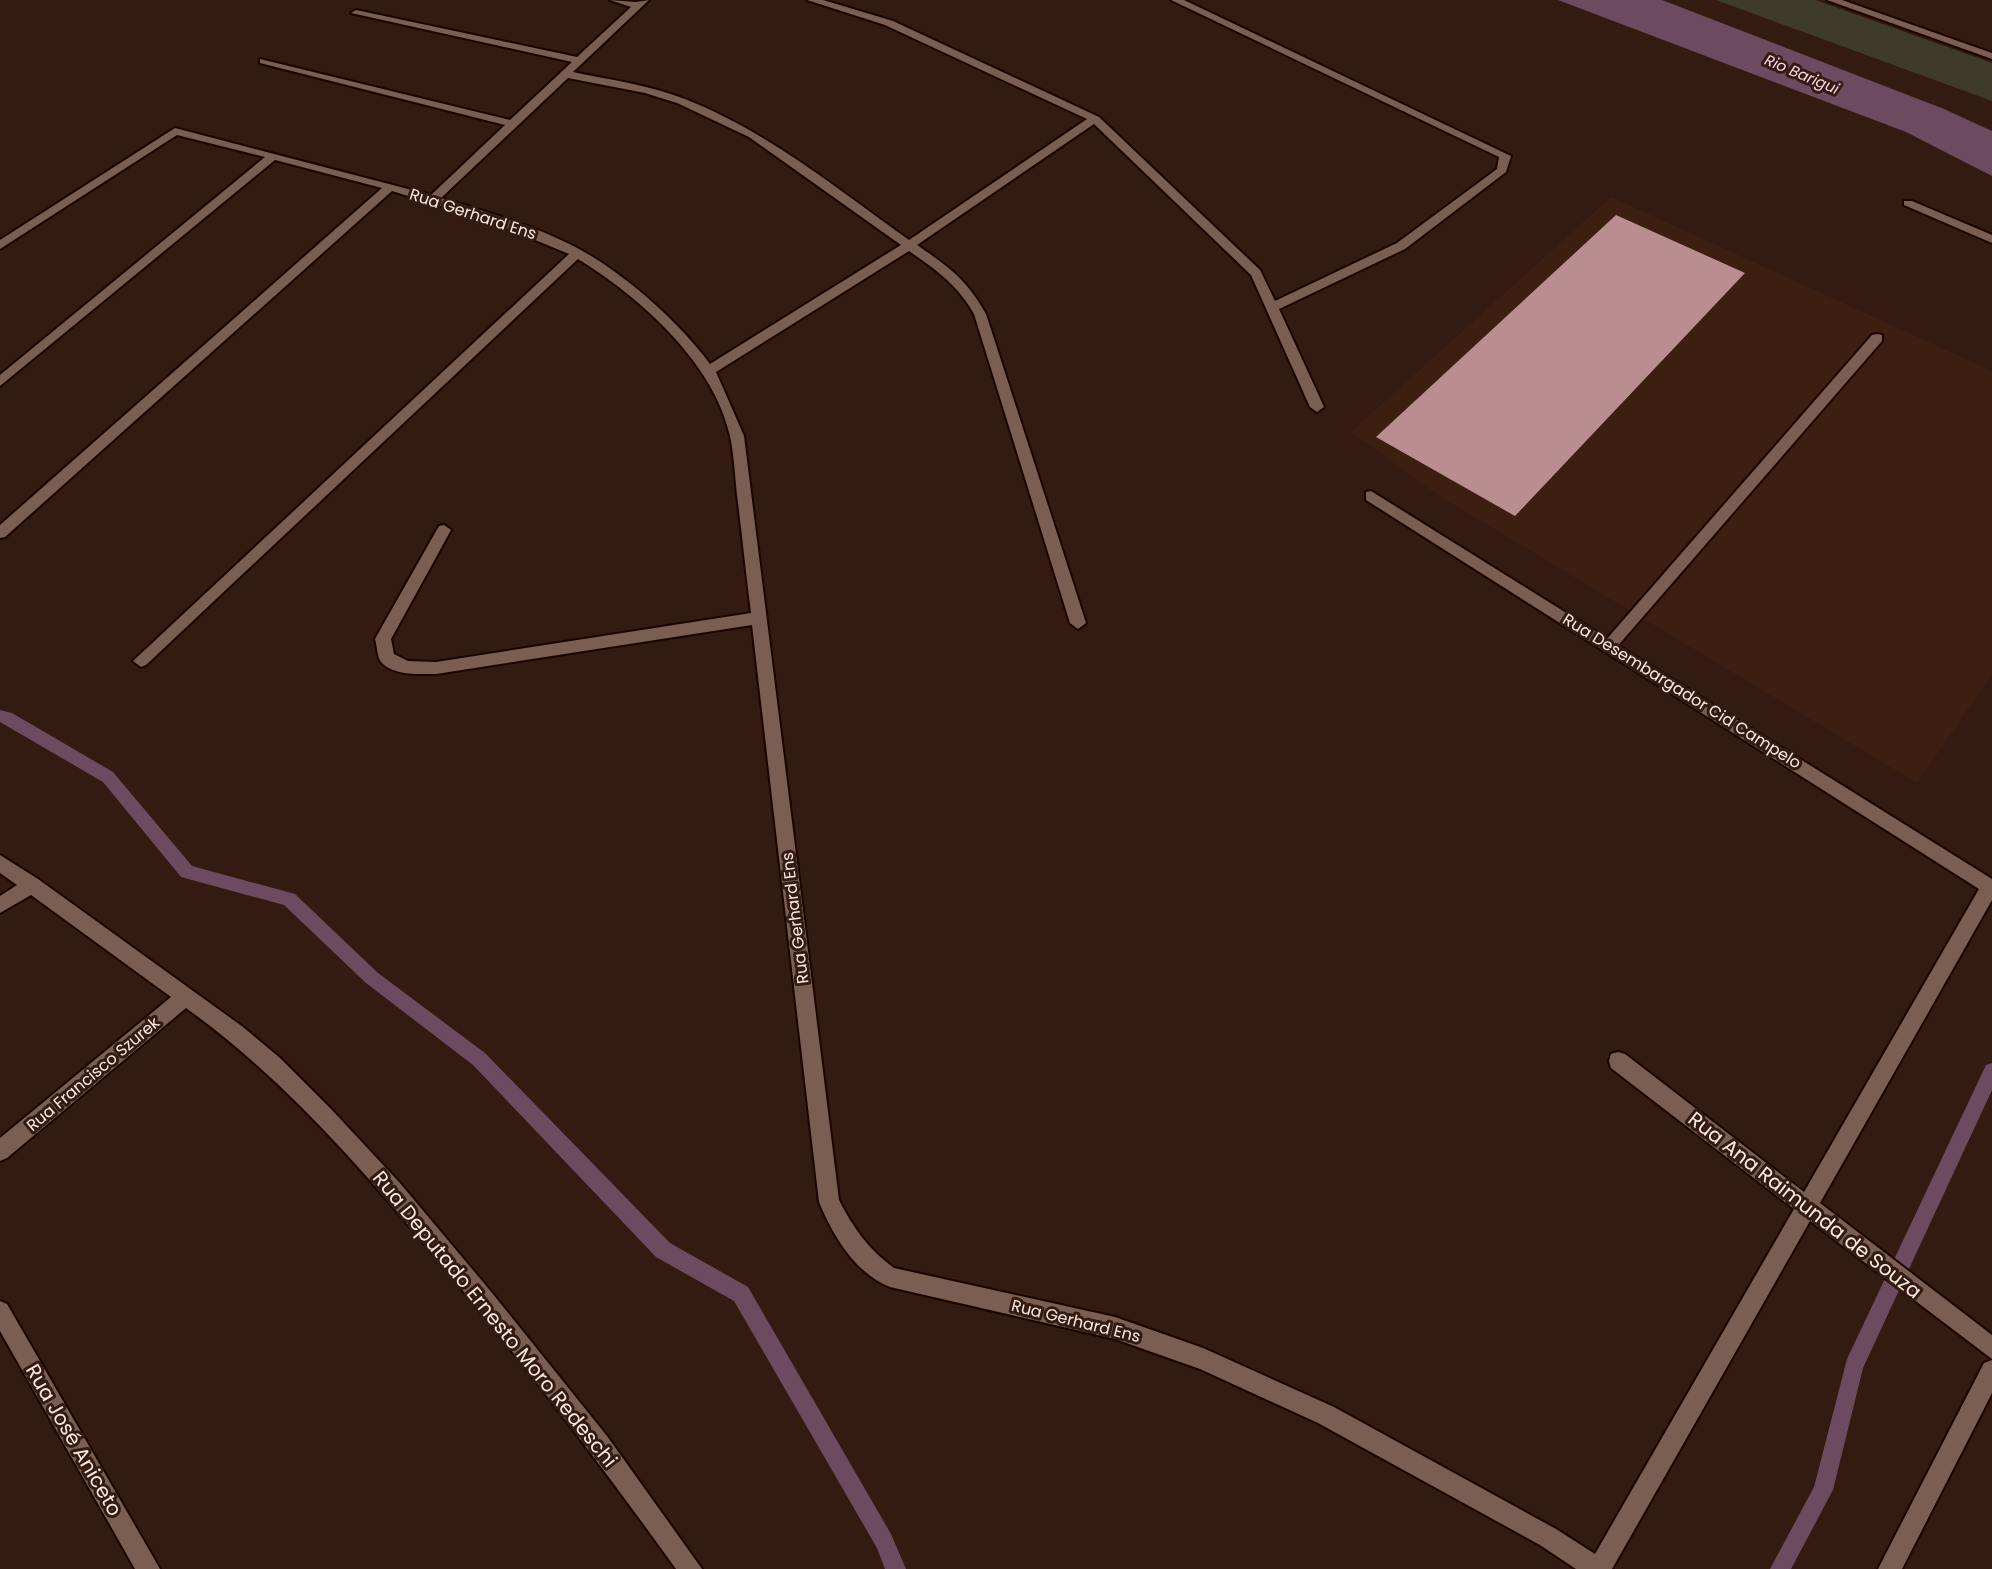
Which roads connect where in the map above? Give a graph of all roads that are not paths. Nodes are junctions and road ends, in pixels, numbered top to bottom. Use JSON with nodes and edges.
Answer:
{"nodes":[{"id":1,"x":615,"y":0,"type":"edge"},
{"id":2,"x":812,"y":0,"type":"edge"},
{"id":3,"x":1176,"y":0,"type":"edge"},
{"id":4,"x":1832,"y":0,"type":"edge"},
{"id":5,"x":641,"y":3,"type":"edge"},
{"id":6,"x":356,"y":13,"type":"dead end"},
{"id":7,"x":1992,"y":56,"type":"edge"},
{"id":8,"x":264,"y":61,"type":"dead end"},
{"id":9,"x":580,"y":61,"type":"junction"},
{"id":10,"x":565,"y":74,"type":"junction"},
{"id":11,"x":1095,"y":119,"type":"junction"},
{"id":12,"x":513,"y":124,"type":"junction"},
{"id":13,"x":273,"y":156,"type":"junction"},
{"id":14,"x":390,"y":187,"type":"junction"},
{"id":15,"x":433,"y":199,"type":"junction"},
{"id":16,"x":1908,"y":203,"type":"dead end"},
{"id":17,"x":1992,"y":239,"type":"edge"},
{"id":18,"x":911,"y":244,"type":"junction"},
{"id":19,"x":0,"y":245,"type":"edge"},
{"id":20,"x":577,"y":253,"type":"junction"},
{"id":21,"x":1272,"y":307,"type":"junction"},
{"id":22,"x":1877,"y":338,"type":"dead end"},
{"id":23,"x":709,"y":371,"type":"junction"},
{"id":24,"x":0,"y":382,"type":"edge"},
{"id":25,"x":1317,"y":407,"type":"dead end"},
{"id":26,"x":1371,"y":496,"type":"dead end"},
{"id":27,"x":444,"y":530,"type":"dead end"},
{"id":28,"x":0,"y":533,"type":"edge"},
{"id":29,"x":760,"y":618,"type":"junction"},
{"id":30,"x":1078,"y":623,"type":"dead end"},
{"id":31,"x":1610,"y":645,"type":"junction"},
{"id":32,"x":141,"y":660,"type":"dead end"},
{"id":33,"x":0,"y":863,"type":"edge"},
{"id":34,"x":32,"y":885,"type":"junction"},
{"id":35,"x":1991,"y":887,"type":"edge"},
{"id":36,"x":0,"y":905,"type":"edge"},
{"id":37,"x":186,"y":996,"type":"junction"},
{"id":38,"x":1618,"y":1061,"type":"dead end"},
{"id":39,"x":0,"y":1151,"type":"edge"},
{"id":40,"x":1807,"y":1206,"type":"junction"},
{"id":41,"x":0,"y":1311,"type":"edge"},
{"id":42,"x":1992,"y":1348,"type":"edge"},
{"id":43,"x":1992,"y":1371,"type":"edge"},
{"id":44,"x":148,"y":1569,"type":"edge"},
{"id":45,"x":690,"y":1569,"type":"edge"},
{"id":46,"x":1598,"y":1569,"type":"edge"},
{"id":47,"x":1890,"y":1569,"type":"edge"}],
"edges":[{"from":1,"to":5,"type":"street"},
{"from":2,"to":11,"type":"street"},
{"from":3,"to":21,"type":"street"},
{"from":4,"to":7,"type":"street"},
{"from":5,"to":9,"type":"street"},
{"from":6,"to":9,"type":"street"},
{"from":8,"to":12,"type":"street"},
{"from":9,"to":10,"type":"street"},
{"from":10,"to":12,"type":"street"},
{"from":10,"to":18,"type":"street"},
{"from":11,"to":18,"type":"street"},
{"from":11,"to":21,"type":"street"},
{"from":12,"to":15,"type":"street"},
{"from":13,"to":14,"type":"street","name":"Rua Gerhard Ens"},
{"from":13,"to":19,"type":"street","name":"Rua Gerhard Ens"},
{"from":13,"to":24,"type":"street"},
{"from":14,"to":15,"type":"street","name":"Rua Gerhard Ens"},
{"from":14,"to":28,"type":"street"},
{"from":15,"to":20,"type":"street","name":"Rua Gerhard Ens"},
{"from":16,"to":17,"type":"street"},
{"from":18,"to":23,"type":"street"},
{"from":18,"to":30,"type":"street"},
{"from":20,"to":23,"type":"street","name":"Rua Gerhard Ens"},
{"from":20,"to":32,"type":"street"},
{"from":21,"to":25,"type":"street"},
{"from":22,"to":31,"type":"street"},
{"from":23,"to":29,"type":"street","name":"Rua Gerhard Ens"},
{"from":26,"to":31,"type":"street","name":"Rua Desembargador Cid Campelo"},
{"from":27,"to":29,"type":"street"},
{"from":29,"to":46,"type":"street","name":"Rua Gerhard Ens"},
{"from":31,"to":35,"type":"street","name":"Rua Desembargador Cid Campelo"},
{"from":33,"to":34,"type":"street","name":"Rua Deputado Ernesto Moro Redeschi"},
{"from":34,"to":36,"type":"street"},
{"from":34,"to":37,"type":"street","name":"Rua Deputado Ernesto Moro Redeschi"},
{"from":35,"to":40,"type":"street"},
{"from":37,"to":39,"type":"street","name":"Rua Francisco Szurek"},
{"from":37,"to":45,"type":"street","name":"Rua Deputado Ernesto Moro Redeschi"},
{"from":38,"to":40,"type":"street","name":"Rua Ana Raimunda de Souza"},
{"from":40,"to":42,"type":"street","name":"Rua Ana Raimunda de Souza"},
{"from":40,"to":46,"type":"street"},
{"from":41,"to":44,"type":"street","name":"Rua José Aniceto"},
{"from":43,"to":47,"type":"street"}]}
